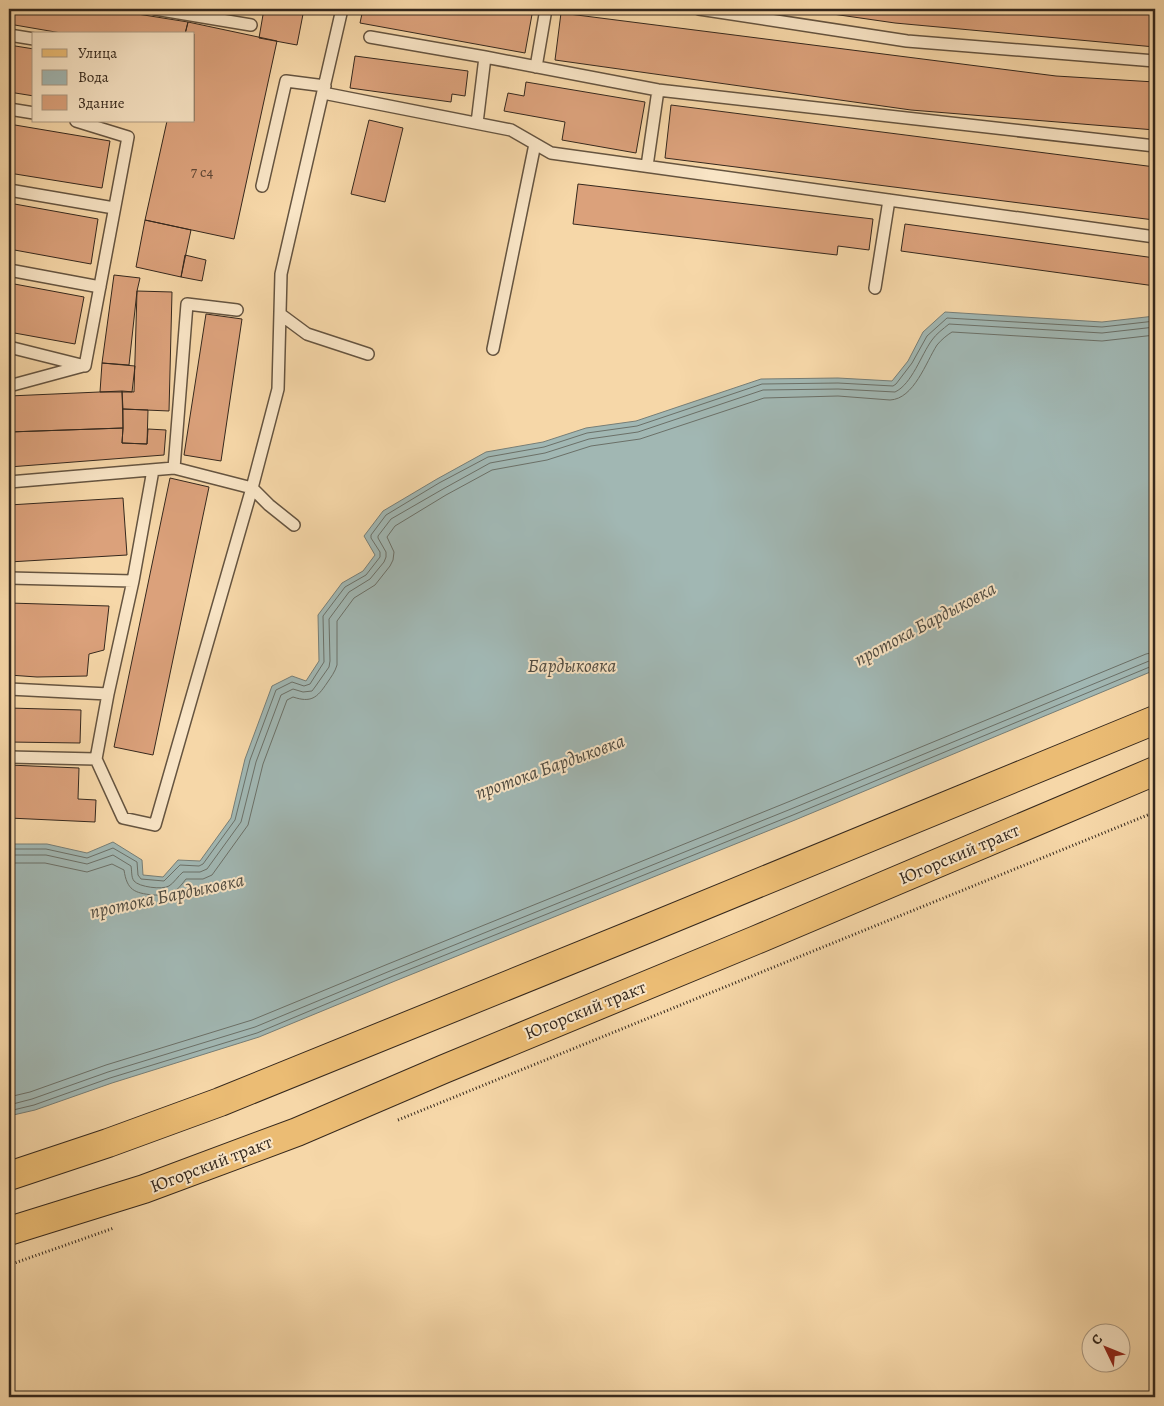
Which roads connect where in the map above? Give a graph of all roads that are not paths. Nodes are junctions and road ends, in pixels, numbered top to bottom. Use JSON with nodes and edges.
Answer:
{"nodes":[{"id":1,"x":155,"y":9,"type":"edge"},
{"id":2,"x":342,"y":9,"type":"edge"},
{"id":3,"x":546,"y":9,"type":"edge"},
{"id":4,"x":699,"y":9,"type":"edge"},
{"id":5,"x":251,"y":25,"type":"dead end"},
{"id":6,"x":9,"y":35,"type":"edge"},
{"id":7,"x":370,"y":37,"type":"dead end"},
{"id":8,"x":32,"y":39,"type":"edge"},
{"id":9,"x":485,"y":57,"type":"junction"},
{"id":10,"x":1155,"y":61,"type":"edge"},
{"id":11,"x":536,"y":67,"type":"junction"},
{"id":12,"x":324,"y":90,"type":"junction"},
{"id":13,"x":658,"y":90,"type":"junction"},
{"id":14,"x":9,"y":109,"type":"edge"},
{"id":15,"x":32,"y":113,"type":"edge"},
{"id":16,"x":79,"y":122,"type":"edge"},
{"id":17,"x":477,"y":123,"type":"junction"},
{"id":18,"x":536,"y":144,"type":"junction"},
{"id":19,"x":1155,"y":146,"type":"edge"},
{"id":20,"x":647,"y":166,"type":"junction"},
{"id":21,"x":262,"y":186,"type":"dead end"},
{"id":22,"x":9,"y":190,"type":"edge"},
{"id":23,"x":889,"y":200,"type":"junction"},
{"id":24,"x":114,"y":208,"type":"junction"},
{"id":25,"x":1155,"y":237,"type":"edge"},
{"id":26,"x":9,"y":270,"type":"edge"},
{"id":27,"x":100,"y":287,"type":"junction"},
{"id":28,"x":876,"y":288,"type":"dead end"},
{"id":29,"x":237,"y":310,"type":"dead end"},
{"id":30,"x":280,"y":314,"type":"junction"},
{"id":31,"x":9,"y":347,"type":"edge"},
{"id":32,"x":493,"y":349,"type":"dead end"},
{"id":33,"x":368,"y":354,"type":"dead end"},
{"id":34,"x":85,"y":366,"type":"junction"},
{"id":35,"x":9,"y":386,"type":"edge"},
{"id":36,"x":174,"y":468,"type":"junction"},
{"id":37,"x":152,"y":470,"type":"junction"},
{"id":38,"x":9,"y":482,"type":"edge"},
{"id":39,"x":252,"y":488,"type":"junction"},
{"id":40,"x":294,"y":525,"type":"dead end"},
{"id":41,"x":9,"y":578,"type":"edge"},
{"id":42,"x":133,"y":581,"type":"junction"},
{"id":43,"x":9,"y":689,"type":"edge"},
{"id":44,"x":108,"y":694,"type":"junction"},
{"id":45,"x":1155,"y":720,"type":"edge"},
{"id":46,"x":9,"y":757,"type":"edge"},
{"id":47,"x":96,"y":759,"type":"junction"},
{"id":48,"x":1155,"y":771,"type":"edge"},
{"id":49,"x":9,"y":1176,"type":"edge"},
{"id":50,"x":9,"y":1231,"type":"edge"}],
"edges":[{"from":1,"to":5,"type":"lane"},
{"from":2,"to":12,"type":"lane"},
{"from":3,"to":11,"type":"lane"},
{"from":4,"to":10,"type":"lane"},
{"from":6,"to":8,"type":"lane"},
{"from":7,"to":9,"type":"lane"},
{"from":9,"to":11,"type":"lane"},
{"from":9,"to":17,"type":"lane"},
{"from":11,"to":13,"type":"lane"},
{"from":12,"to":17,"type":"lane"},
{"from":12,"to":21,"type":"lane"},
{"from":12,"to":30,"type":"lane"},
{"from":13,"to":19,"type":"lane"},
{"from":13,"to":20,"type":"lane"},
{"from":14,"to":15,"type":"lane"},
{"from":16,"to":24,"type":"lane"},
{"from":17,"to":18,"type":"lane"},
{"from":18,"to":20,"type":"lane"},
{"from":18,"to":32,"type":"lane"},
{"from":20,"to":23,"type":"lane"},
{"from":22,"to":24,"type":"lane"},
{"from":23,"to":25,"type":"lane"},
{"from":23,"to":28,"type":"lane"},
{"from":24,"to":27,"type":"lane"},
{"from":26,"to":27,"type":"lane"},
{"from":27,"to":34,"type":"lane"},
{"from":29,"to":36,"type":"lane"},
{"from":30,"to":33,"type":"lane"},
{"from":30,"to":39,"type":"lane"},
{"from":31,"to":34,"type":"lane"},
{"from":34,"to":35,"type":"lane"},
{"from":36,"to":37,"type":"lane"},
{"from":36,"to":39,"type":"lane"},
{"from":37,"to":38,"type":"lane"},
{"from":37,"to":42,"type":"lane"},
{"from":39,"to":40,"type":"lane"},
{"from":39,"to":47,"type":"lane"},
{"from":41,"to":42,"type":"lane"},
{"from":42,"to":44,"type":"lane"},
{"from":43,"to":44,"type":"lane"},
{"from":44,"to":47,"type":"lane"},
{"from":45,"to":49,"type":"main road"},
{"from":46,"to":47,"type":"lane"},
{"from":48,"to":50,"type":"main road","name":"Югорский тракт"}]}
